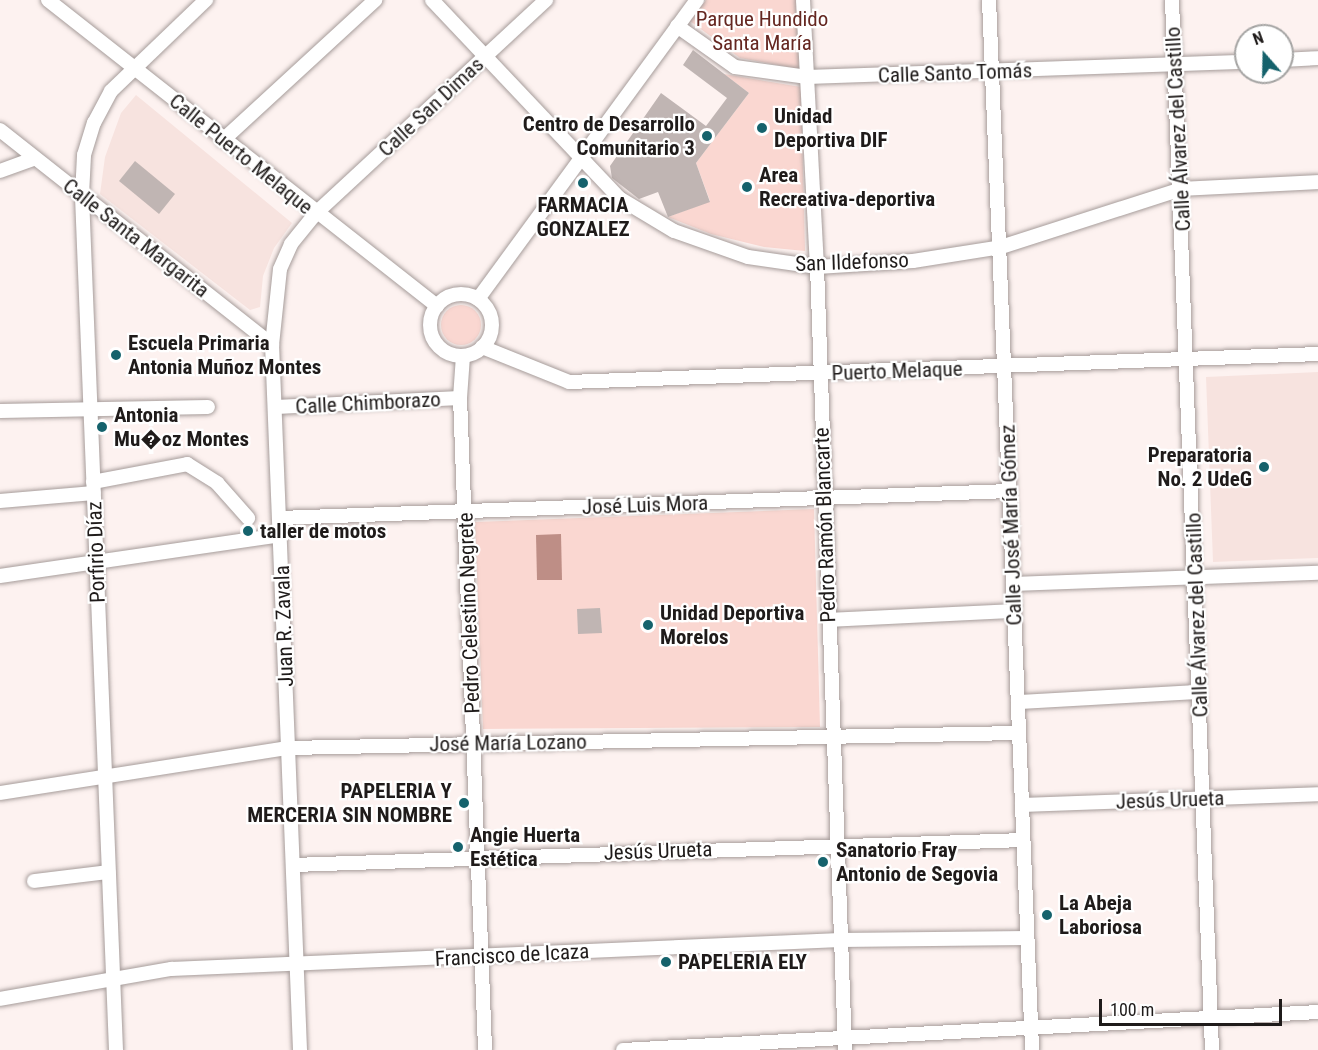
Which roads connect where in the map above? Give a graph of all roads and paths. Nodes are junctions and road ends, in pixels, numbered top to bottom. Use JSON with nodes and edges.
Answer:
{"nodes":[{"id":1,"x":48,"y":0,"type":"edge"},
{"id":2,"x":206,"y":0,"type":"edge"},
{"id":3,"x":375,"y":0,"type":"edge"},
{"id":4,"x":432,"y":0,"type":"edge"},
{"id":5,"x":546,"y":0,"type":"edge"},
{"id":6,"x":697,"y":0,"type":"edge"},
{"id":7,"x":803,"y":0,"type":"edge"},
{"id":8,"x":989,"y":0,"type":"edge"},
{"id":9,"x":1172,"y":0,"type":"edge"},
{"id":10,"x":677,"y":26,"type":"junction"},
{"id":11,"x":486,"y":57,"type":"junction"},
{"id":12,"x":1318,"y":58,"type":"edge"},
{"id":13,"x":1294,"y":59,"type":"edge"},
{"id":14,"x":1234,"y":62,"type":"edge"},
{"id":15,"x":1174,"y":65,"type":"junction"},
{"id":16,"x":133,"y":67,"type":"junction"},
{"id":17,"x":991,"y":72,"type":"junction"},
{"id":18,"x":807,"y":77,"type":"junction"},
{"id":19,"x":0,"y":130,"type":"edge"},
{"id":20,"x":223,"y":140,"type":"junction"},
{"id":21,"x":34,"y":158,"type":"junction"},
{"id":22,"x":580,"y":160,"type":"junction"},
{"id":23,"x":0,"y":171,"type":"edge"},
{"id":24,"x":1318,"y":182,"type":"edge"},
{"id":25,"x":1182,"y":189,"type":"junction"},
{"id":26,"x":82,"y":195,"type":"junction"},
{"id":27,"x":315,"y":214,"type":"junction"},
{"id":28,"x":1001,"y":247,"type":"junction"},
{"id":29,"x":817,"y":267,"type":"junction"},
{"id":30,"x":478,"y":300,"type":"junction"},
{"id":31,"x":436,"y":306,"type":"junction"},
{"id":32,"x":272,"y":345,"type":"junction"},
{"id":33,"x":482,"y":347,"type":"junction"},
{"id":34,"x":1318,"y":354,"type":"edge"},
{"id":35,"x":463,"y":356,"type":"junction"},
{"id":36,"x":1188,"y":360,"type":"junction"},
{"id":37,"x":1005,"y":367,"type":"junction"},
{"id":38,"x":820,"y":374,"type":"junction"},
{"id":39,"x":460,"y":398,"type":"junction"},
{"id":40,"x":208,"y":407,"type":"dead end"},
{"id":41,"x":276,"y":407,"type":"junction"},
{"id":42,"x":91,"y":408,"type":"junction"},
{"id":43,"x":0,"y":411,"type":"edge"},
{"id":44,"x":94,"y":487,"type":"junction"},
{"id":45,"x":1010,"y":491,"type":"junction"},
{"id":46,"x":824,"y":498,"type":"junction"},
{"id":47,"x":0,"y":501,"type":"edge"},
{"id":48,"x":465,"y":511,"type":"junction"},
{"id":49,"x":248,"y":518,"type":"dead end"},
{"id":50,"x":280,"y":518,"type":"junction"},
{"id":51,"x":281,"y":535,"type":"junction"},
{"id":52,"x":97,"y":561,"type":"junction"},
{"id":53,"x":1318,"y":573,"type":"edge"},
{"id":54,"x":0,"y":576,"type":"edge"},
{"id":55,"x":1195,"y":577,"type":"junction"},
{"id":56,"x":1013,"y":584,"type":"junction"},
{"id":57,"x":1014,"y":611,"type":"junction"},
{"id":58,"x":829,"y":620,"type":"junction"},
{"id":59,"x":1199,"y":692,"type":"junction"},
{"id":60,"x":1018,"y":702,"type":"junction"},
{"id":61,"x":1019,"y":733,"type":"junction"},
{"id":62,"x":833,"y":738,"type":"junction"},
{"id":63,"x":475,"y":743,"type":"junction"},
{"id":64,"x":288,"y":748,"type":"junction"},
{"id":65,"x":104,"y":778,"type":"junction"},
{"id":66,"x":0,"y":793,"type":"edge"},
{"id":67,"x":1318,"y":794,"type":"edge"},
{"id":68,"x":1203,"y":798,"type":"junction"},
{"id":69,"x":1022,"y":805,"type":"junction"},
{"id":70,"x":1023,"y":840,"type":"junction"},
{"id":71,"x":837,"y":844,"type":"junction"},
{"id":72,"x":478,"y":857,"type":"junction"},
{"id":73,"x":293,"y":865,"type":"junction"},
{"id":74,"x":108,"y":872,"type":"junction"},
{"id":75,"x":34,"y":881,"type":"dead end"},
{"id":76,"x":1027,"y":938,"type":"junction"},
{"id":77,"x":840,"y":940,"type":"junction"},
{"id":78,"x":483,"y":957,"type":"junction"},
{"id":79,"x":295,"y":965,"type":"junction"},
{"id":80,"x":113,"y":978,"type":"junction"},
{"id":81,"x":0,"y":999,"type":"edge"},
{"id":82,"x":1318,"y":1011,"type":"edge"},
{"id":83,"x":1211,"y":1017,"type":"junction"},
{"id":84,"x":1031,"y":1030,"type":"junction"},
{"id":85,"x":844,"y":1045,"type":"edge"},
{"id":86,"x":116,"y":1050,"type":"edge"},
{"id":87,"x":300,"y":1050,"type":"edge"},
{"id":88,"x":484,"y":1050,"type":"edge"},
{"id":89,"x":623,"y":1050,"type":"edge"},
{"id":90,"x":1032,"y":1050,"type":"edge"},
{"id":91,"x":1212,"y":1050,"type":"edge"}],
"edges":[{"from":1,"to":16,"type":"street","name":"Calle Puerto Melaque"},
{"from":2,"to":16,"type":"street","name":"Porfirio Díaz"},
{"from":3,"to":20,"type":"street"},
{"from":4,"to":11,"type":"street","name":"San Ildefonso"},
{"from":5,"to":11,"type":"street","name":"Calle San Dimas"},
{"from":6,"to":10,"type":"street"},
{"from":7,"to":18,"type":"street","name":"Pedro Ramón Blancarte"},
{"from":8,"to":17,"type":"street","name":"Calle José María Gómez"},
{"from":9,"to":15,"type":"street","name":"Calle Álvarez del Castillo"},
{"from":10,"to":18,"type":"street","name":"Calle Santo Tomás"},
{"from":10,"to":22,"type":"street"},
{"from":11,"to":22,"type":"street","name":"San Ildefonso"},
{"from":11,"to":27,"type":"street","name":"Calle San Dimas"},
{"from":12,"to":13,"type":"street"},
{"from":14,"to":15,"type":"street","name":"Calle Santo Tomás"},
{"from":15,"to":17,"type":"street","name":"Calle Santo Tomás"},
{"from":15,"to":25,"type":"street","name":"Calle Álvarez del Castillo"},
{"from":16,"to":20,"type":"street","name":"Calle Puerto Melaque"},
{"from":16,"to":26,"type":"street","name":"Porfirio Díaz"},
{"from":17,"to":18,"type":"street","name":"Calle Santo Tomás"},
{"from":17,"to":28,"type":"street","name":"Calle José María Gómez"},
{"from":18,"to":29,"type":"street","name":"Pedro Ramón Blancarte"},
{"from":19,"to":21,"type":"street","name":"Calle Santa Margarita"},
{"from":20,"to":27,"type":"street","name":"Calle Puerto Melaque"},
{"from":21,"to":23,"type":"street"},
{"from":21,"to":26,"type":"street","name":"Calle Santa Margarita"},
{"from":22,"to":29,"type":"street","name":"San Ildefonso"},
{"from":22,"to":30,"type":"street"},
{"from":24,"to":25,"type":"street","name":"San Ildefonso"},
{"from":25,"to":28,"type":"street","name":"San Ildefonso"},
{"from":25,"to":36,"type":"street","name":"Calle Álvarez del Castillo"},
{"from":26,"to":32,"type":"street","name":"Calle Santa Margarita"},
{"from":26,"to":42,"type":"street","name":"Porfirio Díaz"},
{"from":27,"to":31,"type":"street","name":"Calle Puerto Melaque"},
{"from":27,"to":32,"type":"street","name":"Juan R. Zavala"},
{"from":28,"to":29,"type":"street","name":"San Ildefonso"},
{"from":28,"to":37,"type":"street","name":"Calle José María Gómez"},
{"from":29,"to":38,"type":"street","name":"Pedro Ramón Blancarte"},
{"from":30,"to":31,"type":"street"},
{"from":30,"to":33,"type":"street"},
{"from":31,"to":35,"type":"street"},
{"from":32,"to":41,"type":"street","name":"Juan R. Zavala"},
{"from":33,"to":35,"type":"street"},
{"from":33,"to":38,"type":"street","name":"Puerto Melaque"},
{"from":34,"to":36,"type":"street","name":"Puerto Melaque"},
{"from":35,"to":39,"type":"street","name":"Pedro Celestino Negrete"},
{"from":36,"to":37,"type":"street","name":"Puerto Melaque"},
{"from":36,"to":55,"type":"street","name":"Calle Álvarez del Castillo"},
{"from":37,"to":38,"type":"street","name":"Puerto Melaque"},
{"from":37,"to":45,"type":"street","name":"Calle José María Gómez"},
{"from":38,"to":46,"type":"street","name":"Pedro Ramón Blancarte"},
{"from":39,"to":41,"type":"street","name":"Calle Chimborazo"},
{"from":39,"to":48,"type":"street","name":"Pedro Celestino Negrete"},
{"from":40,"to":42,"type":"street"},
{"from":41,"to":50,"type":"street","name":"Juan R. Zavala"},
{"from":42,"to":43,"type":"street"},
{"from":42,"to":44,"type":"street","name":"Porfirio Díaz"},
{"from":44,"to":47,"type":"street"},
{"from":44,"to":49,"type":"street"},
{"from":44,"to":52,"type":"street","name":"Porfirio Díaz"},
{"from":45,"to":46,"type":"street","name":"José Luis Mora"},
{"from":45,"to":56,"type":"street","name":"Calle José María Gómez"},
{"from":46,"to":48,"type":"street","name":"José Luis Mora"},
{"from":46,"to":58,"type":"street","name":"Pedro Ramón Blancarte"},
{"from":48,"to":50,"type":"street","name":"José Luis Mora"},
{"from":48,"to":63,"type":"street","name":"Pedro Celestino Negrete"},
{"from":50,"to":51,"type":"street","name":"Juan R. Zavala"},
{"from":51,"to":52,"type":"street"},
{"from":51,"to":64,"type":"street","name":"Juan R. Zavala"},
{"from":52,"to":54,"type":"street"},
{"from":52,"to":65,"type":"street","name":"Porfirio Díaz"},
{"from":53,"to":55,"type":"street"},
{"from":55,"to":56,"type":"street"},
{"from":55,"to":59,"type":"street","name":"Calle Álvarez del Castillo"},
{"from":56,"to":57,"type":"street","name":"Calle José María Gómez"},
{"from":57,"to":58,"type":"street"},
{"from":57,"to":60,"type":"street","name":"Calle José María Gómez"},
{"from":58,"to":62,"type":"street","name":"Pedro Ramón Blancarte"},
{"from":59,"to":60,"type":"street"},
{"from":59,"to":68,"type":"street","name":"Calle Álvarez del Castillo"},
{"from":60,"to":61,"type":"street","name":"Calle José María Gómez"},
{"from":61,"to":62,"type":"street","name":"José María Lozano"},
{"from":61,"to":69,"type":"street","name":"Calle José María Gómez"},
{"from":62,"to":63,"type":"street","name":"José María Lozano"},
{"from":62,"to":71,"type":"street","name":"Pedro Ramón Blancarte"},
{"from":63,"to":64,"type":"street","name":"José María Lozano"},
{"from":63,"to":72,"type":"street","name":"Pedro Celestino Negrete"},
{"from":64,"to":65,"type":"street","name":"José María Lozano"},
{"from":64,"to":73,"type":"street","name":"Juan R. Zavala"},
{"from":65,"to":66,"type":"street","name":"José María Lozano"},
{"from":65,"to":74,"type":"street","name":"Porfirio Díaz"},
{"from":67,"to":68,"type":"street","name":"Jesús Urueta"},
{"from":68,"to":69,"type":"street","name":"Jesús Urueta"},
{"from":68,"to":83,"type":"street","name":"Calle Álvarez del Castillo"},
{"from":69,"to":70,"type":"street","name":"Calle José María Gómez"},
{"from":70,"to":71,"type":"street","name":"Jesús Urueta"},
{"from":70,"to":76,"type":"street","name":"Calle José María Gómez"},
{"from":71,"to":72,"type":"street","name":"Jesús Urueta"},
{"from":71,"to":77,"type":"street","name":"Pedro Ramón Blancarte"},
{"from":72,"to":73,"type":"street","name":"Jesús Urueta"},
{"from":72,"to":78,"type":"street","name":"Pedro Celestino Negrete"},
{"from":73,"to":79,"type":"street","name":"Juan R. Zavala"},
{"from":74,"to":75,"type":"street"},
{"from":74,"to":80,"type":"street","name":"Porfirio Díaz"},
{"from":76,"to":77,"type":"street","name":"Francisco de Icaza"},
{"from":76,"to":84,"type":"street","name":"Calle José María Gómez"},
{"from":77,"to":78,"type":"street","name":"Francisco de Icaza"},
{"from":77,"to":85,"type":"street","name":"Pedro Ramón Blancarte"},
{"from":78,"to":79,"type":"street","name":"Francisco de Icaza"},
{"from":78,"to":88,"type":"street","name":"Pedro Celestino Negrete"},
{"from":79,"to":80,"type":"street","name":"Francisco de Icaza"},
{"from":79,"to":87,"type":"street","name":"Juan R. Zavala"},
{"from":80,"to":81,"type":"street","name":"Francisco de Icaza"},
{"from":80,"to":86,"type":"street","name":"Porfirio Díaz"},
{"from":82,"to":83,"type":"street"},
{"from":83,"to":84,"type":"street"},
{"from":83,"to":91,"type":"street","name":"Calle Álvarez del Castillo"},
{"from":84,"to":85,"type":"street"},
{"from":84,"to":90,"type":"street","name":"Calle José María Gómez"},
{"from":85,"to":89,"type":"street"}]}
